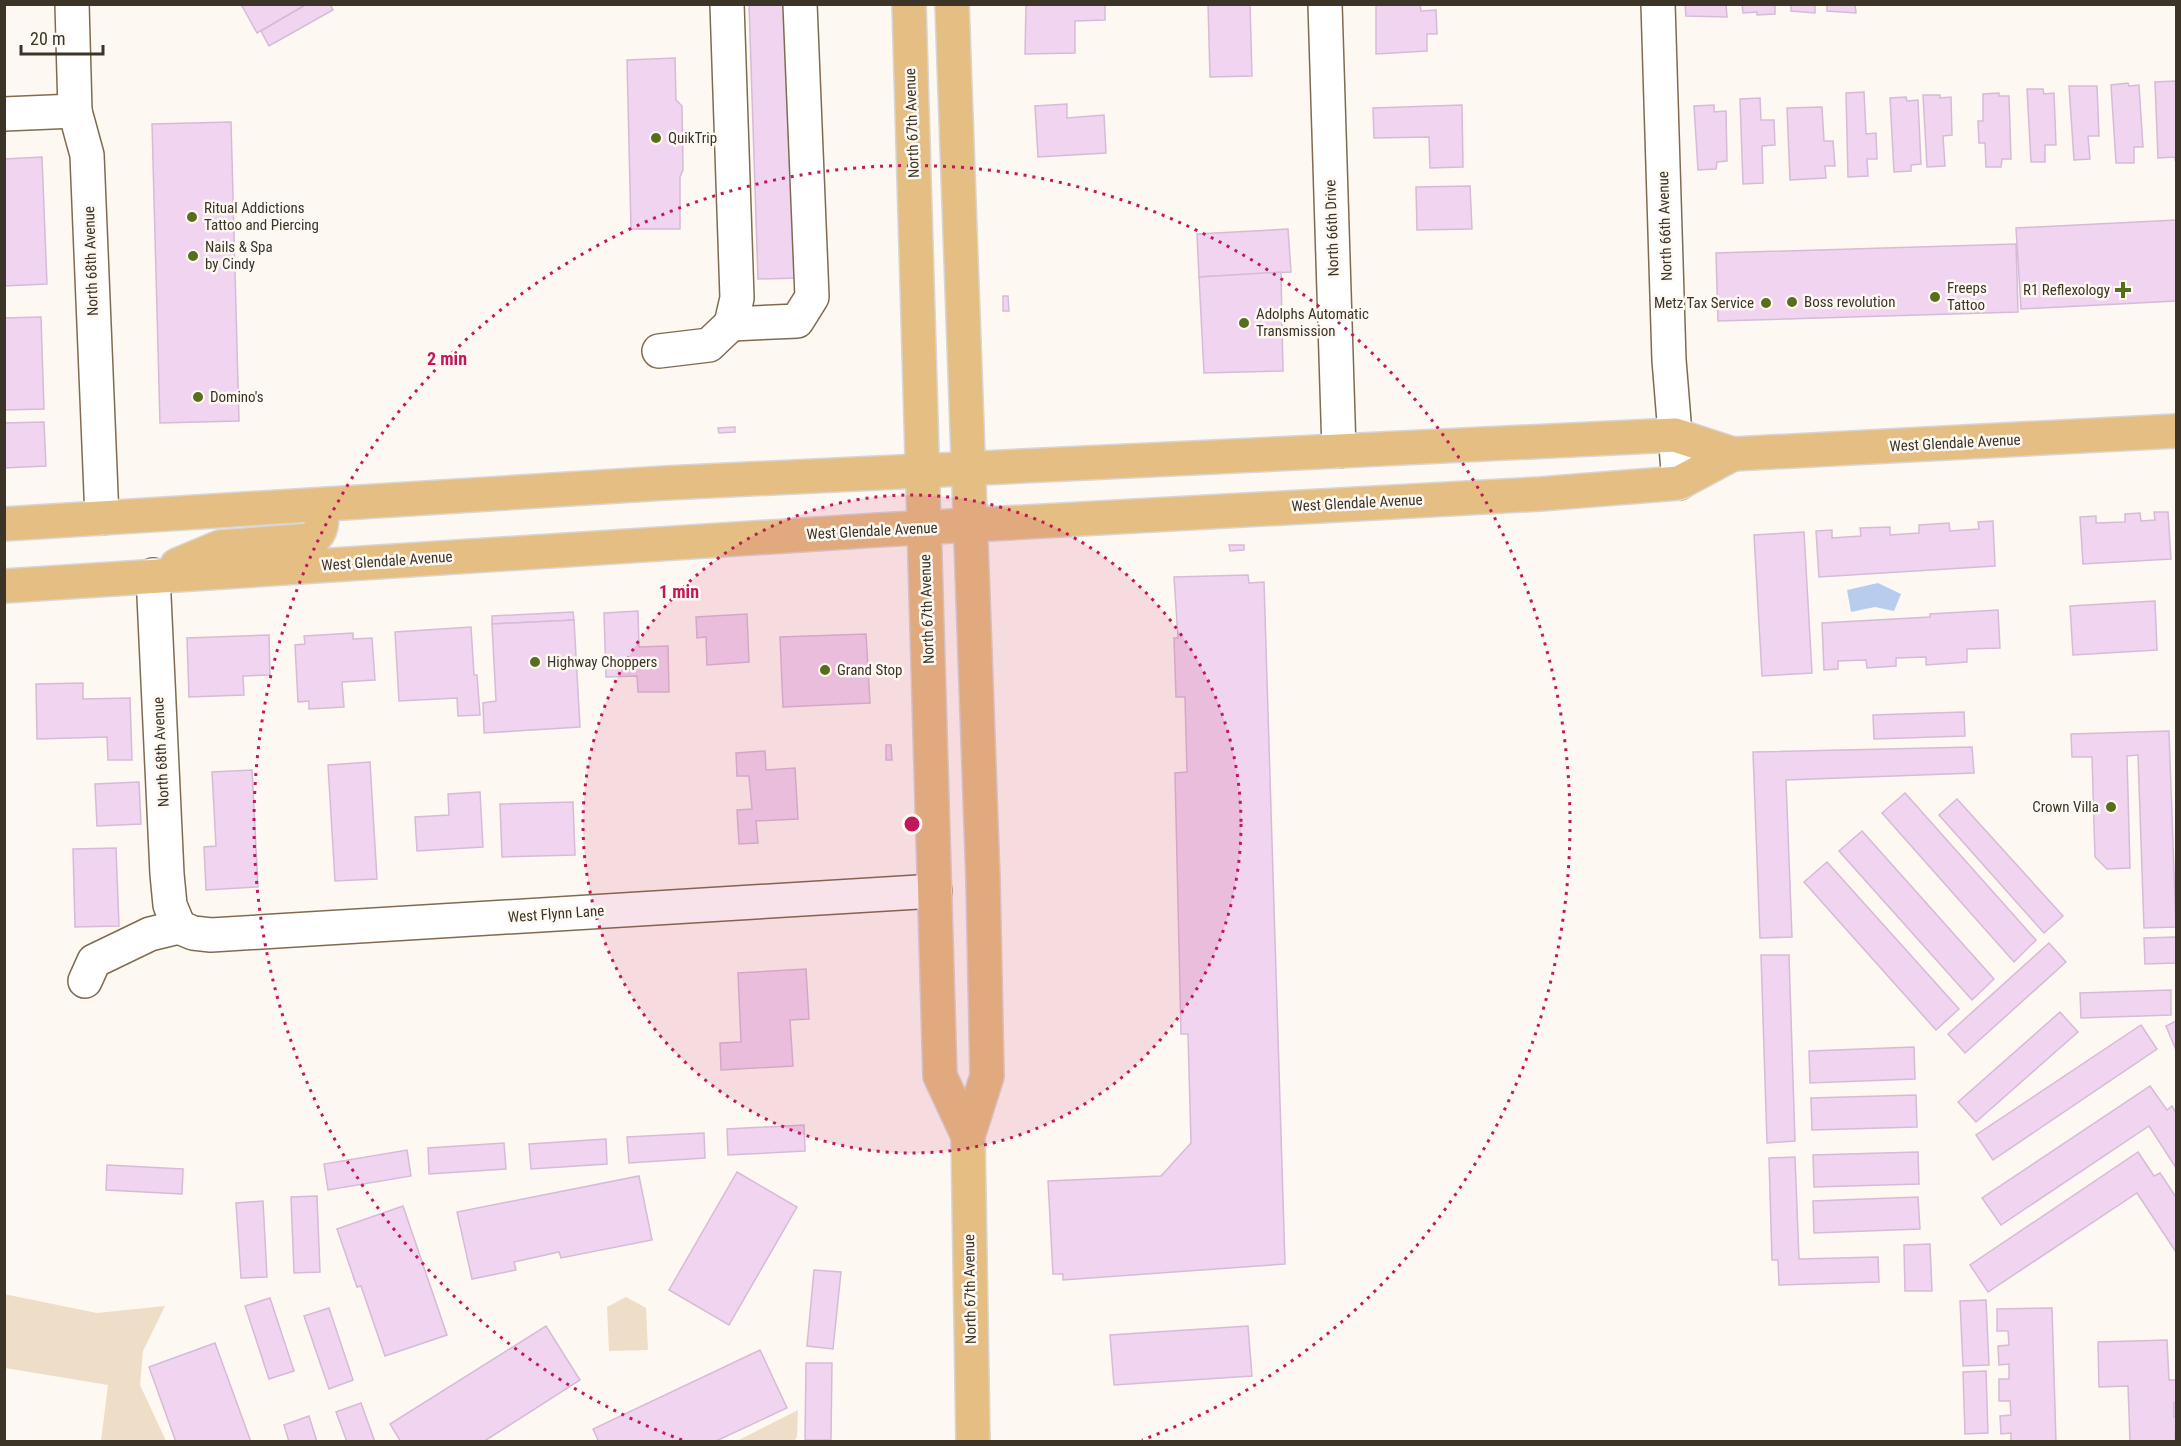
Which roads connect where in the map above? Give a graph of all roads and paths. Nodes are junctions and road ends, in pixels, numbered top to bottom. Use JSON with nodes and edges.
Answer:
{"nodes":[{"id":1,"x":72,"y":4,"type":"edge"},
{"id":2,"x":727,"y":4,"type":"edge"},
{"id":3,"x":800,"y":4,"type":"edge"},
{"id":4,"x":909,"y":4,"type":"edge"},
{"id":5,"x":952,"y":4,"type":"edge"},
{"id":6,"x":1325,"y":4,"type":"edge"},
{"id":7,"x":1658,"y":4,"type":"edge"},
{"id":8,"x":75,"y":111,"type":"junction"},
{"id":9,"x":4,"y":114,"type":"edge"},
{"id":10,"x":730,"y":324,"type":"junction"},
{"id":11,"x":659,"y":351,"type":"dead end"},
{"id":12,"x":2176,"y":431,"type":"edge"},
{"id":13,"x":1675,"y":435,"type":"junction"},
{"id":14,"x":1339,"y":451,"type":"junction"},
{"id":15,"x":1733,"y":454,"type":"junction"},
{"id":16,"x":967,"y":469,"type":"junction"},
{"id":17,"x":922,"y":471,"type":"junction"},
{"id":18,"x":1678,"y":483,"type":"junction"},
{"id":19,"x":321,"y":505,"type":"junction"},
{"id":20,"x":102,"y":518,"type":"junction"},
{"id":21,"x":4,"y":524,"type":"edge"},
{"id":22,"x":970,"y":525,"type":"junction"},
{"id":23,"x":923,"y":528,"type":"junction"},
{"id":24,"x":153,"y":575,"type":"junction"},
{"id":25,"x":4,"y":586,"type":"edge"},
{"id":26,"x":935,"y":891,"type":"junction"},
{"id":27,"x":179,"y":927,"type":"junction"},
{"id":28,"x":84,"y":981,"type":"dead end"},
{"id":29,"x":968,"y":1136,"type":"junction"},
{"id":30,"x":973,"y":1442,"type":"edge"}],
"edges":[{"from":1,"to":8,"type":"street","name":"North 68th Avenue"},
{"from":2,"to":10,"type":"street"},
{"from":3,"to":10,"type":"street"},
{"from":4,"to":17,"type":"main road","name":"North 67th Avenue"},
{"from":5,"to":16,"type":"main road","name":"North 67th Avenue"},
{"from":6,"to":14,"type":"street","name":"North 66th Drive"},
{"from":7,"to":13,"type":"street","name":"North 66th Avenue"},
{"from":8,"to":9,"type":"street"},
{"from":8,"to":20,"type":"street","name":"North 68th Avenue"},
{"from":10,"to":11,"type":"street"},
{"from":12,"to":15,"type":"main road","name":"West Glendale Avenue"},
{"from":13,"to":14,"type":"main road","name":"West Glendale Avenue"},
{"from":13,"to":15,"type":"main road","name":"West Glendale Avenue"},
{"from":13,"to":18,"type":"street","name":"North 66th Avenue"},
{"from":14,"to":16,"type":"main road","name":"West Glendale Avenue"},
{"from":15,"to":18,"type":"main road","name":"West Glendale Avenue"},
{"from":16,"to":17,"type":"main road","name":"West Glendale Avenue"},
{"from":16,"to":22,"type":"main road","name":"North 67th Avenue"},
{"from":17,"to":19,"type":"main road","name":"West Glendale Avenue"},
{"from":17,"to":23,"type":"main road","name":"North 67th Avenue"},
{"from":18,"to":22,"type":"main road","name":"West Glendale Avenue"},
{"from":19,"to":20,"type":"main road","name":"West Glendale Avenue"},
{"from":19,"to":24,"type":"main road"},
{"from":20,"to":21,"type":"main road","name":"West Glendale Avenue"},
{"from":22,"to":23,"type":"main road","name":"West Glendale Avenue"},
{"from":22,"to":29,"type":"main road","name":"North 67th Avenue"},
{"from":23,"to":24,"type":"main road","name":"West Glendale Avenue"},
{"from":23,"to":26,"type":"main road","name":"North 67th Avenue"},
{"from":24,"to":25,"type":"main road","name":"West Glendale Avenue"},
{"from":24,"to":27,"type":"street","name":"North 68th Avenue"},
{"from":26,"to":27,"type":"street","name":"West Flynn Lane"},
{"from":26,"to":29,"type":"main road","name":"North 67th Avenue"},
{"from":27,"to":28,"type":"street"},
{"from":29,"to":30,"type":"main road","name":"North 67th Avenue"}]}
